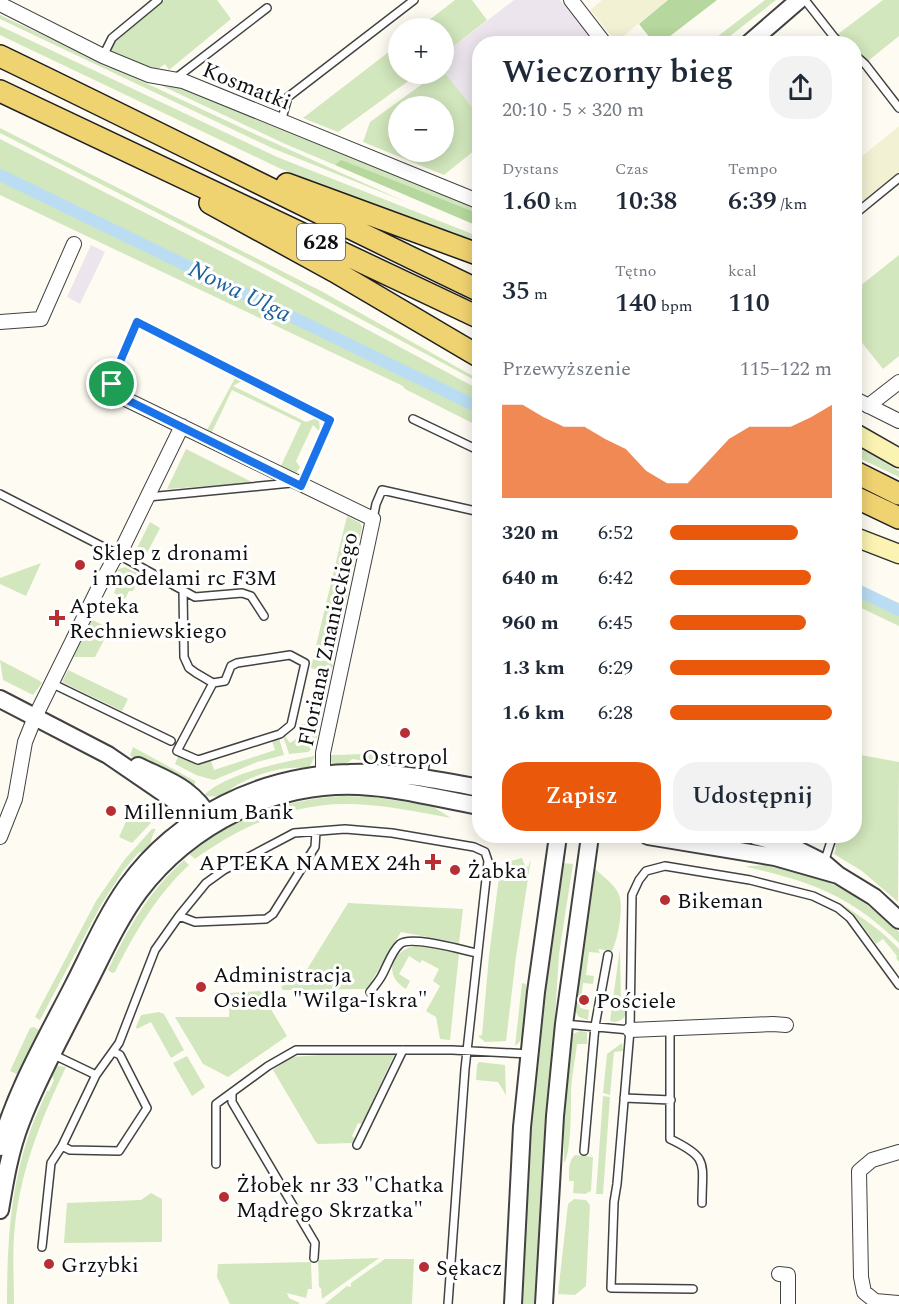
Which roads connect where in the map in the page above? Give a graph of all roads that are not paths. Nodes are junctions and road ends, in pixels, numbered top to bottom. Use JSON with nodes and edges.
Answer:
{"nodes":[{"id":1,"x":4,"y":0,"type":"edge"},
{"id":2,"x":158,"y":0,"type":"edge"},
{"id":3,"x":414,"y":0,"type":"edge"},
{"id":4,"x":571,"y":0,"type":"edge"},
{"id":5,"x":799,"y":0,"type":"edge"},
{"id":6,"x":805,"y":0,"type":"edge"},
{"id":7,"x":0,"y":4,"type":"edge"},
{"id":8,"x":267,"y":8,"type":"dead end"},
{"id":9,"x":599,"y":36,"type":"edge"},
{"id":10,"x":757,"y":36,"type":"edge"},
{"id":11,"x":834,"y":36,"type":"edge"},
{"id":12,"x":0,"y":56,"type":"edge"},
{"id":13,"x":103,"y":56,"type":"junction"},
{"id":14,"x":862,"y":62,"type":"edge"},
{"id":15,"x":174,"y":80,"type":"junction"},
{"id":16,"x":0,"y":91,"type":"edge"},
{"id":17,"x":899,"y":108,"type":"edge"},
{"id":18,"x":281,"y":122,"type":"junction"},
{"id":19,"x":183,"y":144,"type":"junction"},
{"id":20,"x":161,"y":166,"type":"junction"},
{"id":21,"x":899,"y":178,"type":"edge"},
{"id":22,"x":472,"y":199,"type":"edge"},
{"id":23,"x":862,"y":208,"type":"edge"},
{"id":24,"x":74,"y":244,"type":"dead end"},
{"id":25,"x":472,"y":252,"type":"edge"},
{"id":26,"x":472,"y":287,"type":"edge"},
{"id":27,"x":472,"y":314,"type":"edge"},
{"id":28,"x":0,"y":322,"type":"edge"},
{"id":29,"x":472,"y":352,"type":"edge"},
{"id":30,"x":899,"y":382,"type":"edge"},
{"id":31,"x":111,"y":392,"type":"joint"},
{"id":32,"x":862,"y":403,"type":"edge"},
{"id":33,"x":868,"y":406,"type":"junction"},
{"id":34,"x":413,"y":419,"type":"dead end"},
{"id":35,"x":899,"y":421,"type":"edge"},
{"id":36,"x":182,"y":426,"type":"junction"},
{"id":37,"x":862,"y":437,"type":"edge"},
{"id":38,"x":472,"y":447,"type":"edge"},
{"id":39,"x":899,"y":458,"type":"edge"},
{"id":40,"x":862,"y":476,"type":"edge"},
{"id":41,"x":297,"y":484,"type":"junction"},
{"id":42,"x":899,"y":493,"type":"edge"},
{"id":43,"x":0,"y":494,"type":"edge"},
{"id":44,"x":148,"y":497,"type":"junction"},
{"id":45,"x":862,"y":500,"type":"edge"},
{"id":46,"x":472,"y":510,"type":"edge"},
{"id":47,"x":899,"y":518,"type":"edge"},
{"id":48,"x":373,"y":519,"type":"junction"},
{"id":49,"x":862,"y":540,"type":"edge"},
{"id":50,"x":899,"y":554,"type":"edge"},
{"id":51,"x":118,"y":555,"type":"junction"},
{"id":52,"x":183,"y":590,"type":"junction"},
{"id":53,"x":264,"y":616,"type":"dead end"},
{"id":54,"x":51,"y":683,"type":"junction"},
{"id":55,"x":213,"y":683,"type":"junction"},
{"id":56,"x":0,"y":699,"type":"edge"},
{"id":57,"x":35,"y":717,"type":"junction"},
{"id":58,"x":171,"y":741,"type":"dead end"},
{"id":59,"x":426,"y":759,"type":"dead end"},
{"id":60,"x":323,"y":774,"type":"junction"},
{"id":61,"x":423,"y":778,"type":"junction"},
{"id":62,"x":472,"y":787,"type":"edge"},
{"id":63,"x":472,"y":804,"type":"edge"},
{"id":64,"x":203,"y":823,"type":"junction"},
{"id":65,"x":316,"y":832,"type":"junction"},
{"id":66,"x":0,"y":837,"type":"edge"},
{"id":67,"x":557,"y":843,"type":"edge"},
{"id":68,"x":589,"y":843,"type":"edge"},
{"id":69,"x":690,"y":843,"type":"edge"},
{"id":70,"x":781,"y":843,"type":"edge"},
{"id":71,"x":831,"y":843,"type":"edge"},
{"id":72,"x":822,"y":867,"type":"junction"},
{"id":73,"x":179,"y":916,"type":"junction"},
{"id":74,"x":899,"y":920,"type":"edge"},
{"id":75,"x":477,"y":953,"type":"junction"},
{"id":76,"x":608,"y":955,"type":"dead end"},
{"id":77,"x":898,"y":982,"type":"edge"},
{"id":78,"x":370,"y":992,"type":"dead end"},
{"id":79,"x":564,"y":1024,"type":"junction"},
{"id":80,"x":786,"y":1025,"type":"dead end"},
{"id":81,"x":596,"y":1026,"type":"junction"},
{"id":82,"x":670,"y":1029,"type":"junction"},
{"id":83,"x":630,"y":1030,"type":"junction"},
{"id":84,"x":403,"y":1050,"type":"junction"},
{"id":85,"x":467,"y":1050,"type":"junction"},
{"id":86,"x":114,"y":1052,"type":"junction"},
{"id":87,"x":52,"y":1054,"type":"junction"},
{"id":88,"x":530,"y":1054,"type":"junction"},
{"id":89,"x":96,"y":1075,"type":"junction"},
{"id":90,"x":232,"y":1094,"type":"junction"},
{"id":91,"x":624,"y":1098,"type":"junction"},
{"id":92,"x":671,"y":1100,"type":"junction"},
{"id":93,"x":357,"y":1145,"type":"dead end"},
{"id":94,"x":62,"y":1146,"type":"junction"},
{"id":95,"x":0,"y":1147,"type":"edge"},
{"id":96,"x":584,"y":1151,"type":"dead end"},
{"id":97,"x":899,"y":1152,"type":"edge"},
{"id":98,"x":216,"y":1164,"type":"dead end"},
{"id":99,"x":702,"y":1203,"type":"dead end"},
{"id":100,"x":0,"y":1210,"type":"edge"},
{"id":101,"x":42,"y":1247,"type":"dead end"},
{"id":102,"x":314,"y":1258,"type":"dead end"},
{"id":103,"x":779,"y":1275,"type":"dead end"},
{"id":104,"x":693,"y":1289,"type":"dead end"},
{"id":105,"x":861,"y":1298,"type":"edge"},
{"id":106,"x":899,"y":1303,"type":"edge"},
{"id":107,"x":448,"y":1304,"type":"edge"},
{"id":108,"x":513,"y":1304,"type":"edge"},
{"id":109,"x":544,"y":1304,"type":"edge"},
{"id":110,"x":788,"y":1304,"type":"edge"}],
"edges":[{"from":1,"to":7,"type":"lane"},
{"from":2,"to":13,"type":"lane"},
{"from":3,"to":18,"type":"lane"},
{"from":4,"to":9,"type":"street"},
{"from":5,"to":10,"type":"street"},
{"from":6,"to":11,"type":"lane"},
{"from":7,"to":13,"type":"street","name":"Kosmatki"},
{"from":8,"to":15,"type":"lane"},
{"from":12,"to":19,"type":"main road","number":"628"},
{"from":13,"to":15,"type":"street","name":"Kosmatki"},
{"from":14,"to":17,"type":"lane"},
{"from":15,"to":18,"type":"street","name":"Kosmatki"},
{"from":16,"to":20,"type":"main road","number":"628"},
{"from":18,"to":22,"type":"street","name":"Kosmatki"},
{"from":19,"to":25,"type":"main road"},
{"from":19,"to":26,"type":"main road","number":"628"},
{"from":20,"to":27,"type":"main road","number":"628"},
{"from":20,"to":29,"type":"main road"},
{"from":21,"to":23,"type":"lane"},
{"from":24,"to":28,"type":"street"},
{"from":30,"to":33,"type":"street"},
{"from":31,"to":36,"type":"street","name":"Floriana Znanieckiego"},
{"from":31,"to":41,"type":"lane","name":"Floriana Znanieckiego"},
{"from":32,"to":33,"type":"street"},
{"from":33,"to":35,"type":"street"},
{"from":34,"to":38,"type":"lane"},
{"from":36,"to":41,"type":"street","name":"Floriana Znanieckiego"},
{"from":36,"to":44,"type":"street"},
{"from":37,"to":39,"type":"main road"},
{"from":40,"to":42,"type":"main road"},
{"from":41,"to":44,"type":"lane"},
{"from":41,"to":48,"type":"street","name":"Floriana Znanieckiego"},
{"from":43,"to":51,"type":"lane"},
{"from":44,"to":51,"type":"street"},
{"from":45,"to":47,"type":"main road"},
{"from":46,"to":48,"type":"lane"},
{"from":48,"to":60,"type":"street","name":"Floriana Znanieckiego"},
{"from":49,"to":50,"type":"main road"},
{"from":51,"to":52,"type":"lane"},
{"from":51,"to":54,"type":"street"},
{"from":52,"to":53,"type":"lane"},
{"from":52,"to":55,"type":"lane"},
{"from":54,"to":57,"type":"street"},
{"from":54,"to":58,"type":"lane"},
{"from":55,"to":55,"type":"lane"},
{"from":56,"to":57,"type":"street"},
{"from":57,"to":64,"type":"street"},
{"from":57,"to":66,"type":"street"},
{"from":59,"to":61,"type":"lane"},
{"from":60,"to":61,"type":"street"},
{"from":60,"to":64,"type":"street"},
{"from":61,"to":62,"type":"street"},
{"from":63,"to":64,"type":"street"},
{"from":64,"to":87,"type":"street"},
{"from":64,"to":95,"type":"street"},
{"from":65,"to":73,"type":"lane"},
{"from":65,"to":73,"type":"lane"},
{"from":65,"to":75,"type":"lane"},
{"from":67,"to":88,"type":"street"},
{"from":68,"to":79,"type":"street"},
{"from":69,"to":72,"type":"street"},
{"from":70,"to":72,"type":"street"},
{"from":71,"to":72,"type":"lane"},
{"from":72,"to":74,"type":"street"},
{"from":73,"to":86,"type":"lane"},
{"from":75,"to":78,"type":"lane"},
{"from":75,"to":85,"type":"lane"},
{"from":76,"to":81,"type":"lane"},
{"from":77,"to":83,"type":"lane"},
{"from":79,"to":81,"type":"lane"},
{"from":79,"to":109,"type":"street"},
{"from":80,"to":82,"type":"street"},
{"from":81,"to":83,"type":"lane"},
{"from":81,"to":96,"type":"lane"},
{"from":82,"to":83,"type":"street"},
{"from":82,"to":92,"type":"lane"},
{"from":83,"to":91,"type":"lane"},
{"from":84,"to":85,"type":"lane"},
{"from":84,"to":90,"type":"lane"},
{"from":84,"to":93,"type":"lane"},
{"from":85,"to":88,"type":"lane"},
{"from":85,"to":107,"type":"lane"},
{"from":86,"to":89,"type":"lane"},
{"from":86,"to":94,"type":"lane"},
{"from":87,"to":89,"type":"lane"},
{"from":87,"to":100,"type":"street"},
{"from":88,"to":108,"type":"street"},
{"from":89,"to":94,"type":"lane"},
{"from":90,"to":98,"type":"lane"},
{"from":90,"to":102,"type":"lane"},
{"from":91,"to":92,"type":"lane"},
{"from":91,"to":104,"type":"lane"},
{"from":92,"to":99,"type":"lane"},
{"from":94,"to":101,"type":"lane"},
{"from":97,"to":105,"type":"street"},
{"from":103,"to":110,"type":"street"},
{"from":105,"to":106,"type":"street"}]}
